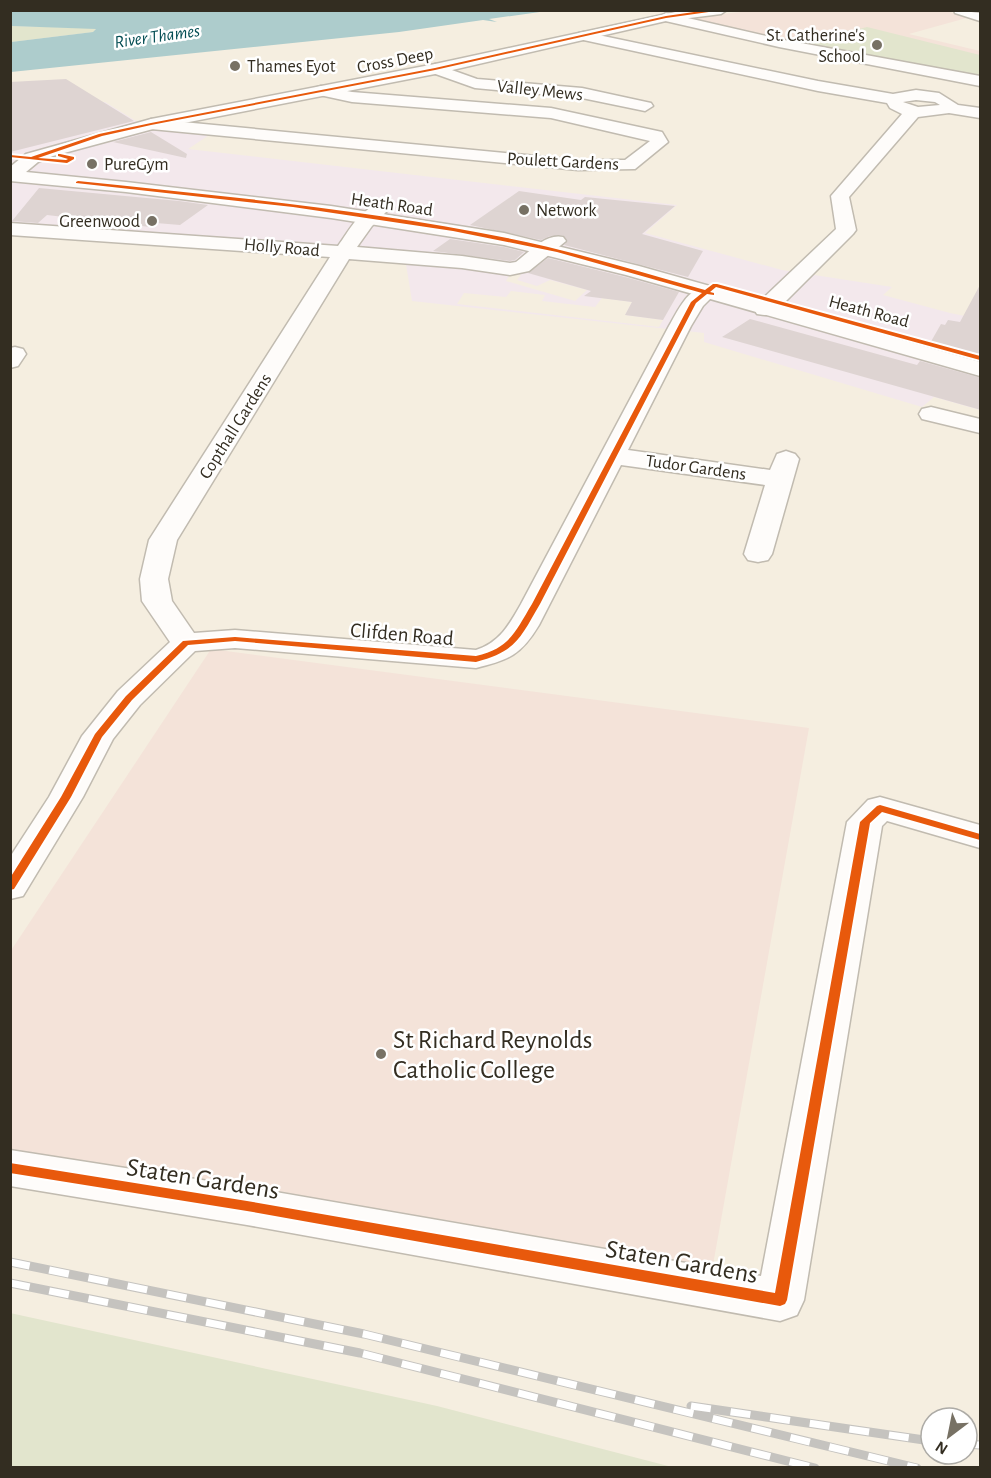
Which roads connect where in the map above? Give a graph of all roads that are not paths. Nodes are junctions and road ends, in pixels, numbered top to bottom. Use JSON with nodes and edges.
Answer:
{"nodes":[{"id":1,"x":721,"y":10,"type":"edge"},
{"id":2,"x":960,"y":10,"type":"edge"},
{"id":3,"x":666,"y":17,"type":"junction"},
{"id":4,"x":981,"y":17,"type":"edge"},
{"id":5,"x":584,"y":36,"type":"junction"},
{"id":6,"x":435,"y":69,"type":"junction"},
{"id":7,"x":981,"y":81,"type":"edge"},
{"id":8,"x":321,"y":91,"type":"junction"},
{"id":9,"x":893,"y":99,"type":"junction"},
{"id":10,"x":645,"y":106,"type":"dead end"},
{"id":11,"x":948,"y":108,"type":"junction"},
{"id":12,"x":914,"y":111,"type":"junction"},
{"id":13,"x":981,"y":113,"type":"edge"},
{"id":14,"x":151,"y":124,"type":"junction"},
{"id":15,"x":13,"y":171,"type":"edge"},
{"id":16,"x":374,"y":214,"type":"junction"},
{"id":17,"x":10,"y":230,"type":"edge"},
{"id":18,"x":551,"y":244,"type":"junction"},
{"id":19,"x":343,"y":253,"type":"junction"},
{"id":20,"x":706,"y":292,"type":"junction"},
{"id":21,"x":769,"y":305,"type":"junction"},
{"id":22,"x":10,"y":354,"type":"edge"},
{"id":23,"x":981,"y":358,"type":"edge"},
{"id":24,"x":10,"y":361,"type":"edge"},
{"id":25,"x":981,"y":369,"type":"edge"},
{"id":26,"x":932,"y":414,"type":"dead end"},
{"id":27,"x":981,"y":426,"type":"edge"},
{"id":28,"x":613,"y":456,"type":"junction"},
{"id":29,"x":758,"y":554,"type":"dead end"},
{"id":30,"x":186,"y":643,"type":"junction"},
{"id":31,"x":981,"y":837,"type":"edge"},
{"id":32,"x":10,"y":887,"type":"edge"},
{"id":33,"x":10,"y":1168,"type":"edge"}],
"edges":[{"from":1,"to":3,"type":"street","name":"Cross Deep"},
{"from":2,"to":4,"type":"street"},
{"from":3,"to":5,"type":"street","name":"Cross Deep"},
{"from":3,"to":7,"type":"street"},
{"from":5,"to":6,"type":"street","name":"Cross Deep"},
{"from":5,"to":9,"type":"street"},
{"from":6,"to":8,"type":"street","name":"Cross Deep"},
{"from":6,"to":10,"type":"street","name":"Valley Mews"},
{"from":8,"to":14,"type":"street","name":"Cross Deep"},
{"from":8,"to":14,"type":"street","name":"Poulett Gardens"},
{"from":9,"to":11,"type":"street"},
{"from":9,"to":12,"type":"street"},
{"from":11,"to":12,"type":"street"},
{"from":11,"to":13,"type":"street"},
{"from":12,"to":21,"type":"street"},
{"from":14,"to":15,"type":"street","name":"Cross Deep"},
{"from":15,"to":16,"type":"street","name":"Heath Road"},
{"from":16,"to":18,"type":"street","name":"Heath Road"},
{"from":16,"to":19,"type":"street","name":"Copthall Gardens"},
{"from":17,"to":19,"type":"street","name":"Holly Road"},
{"from":18,"to":19,"type":"street","name":"Holly Road"},
{"from":18,"to":20,"type":"street","name":"Heath Road"},
{"from":18,"to":21,"type":"street","name":"Heath Road"},
{"from":19,"to":30,"type":"street","name":"Copthall Gardens"},
{"from":20,"to":21,"type":"street","name":"Heath Road"},
{"from":20,"to":28,"type":"street","name":"Clifden Road"},
{"from":21,"to":23,"type":"street","name":"Heath Road"},
{"from":21,"to":25,"type":"street","name":"Heath Road"},
{"from":22,"to":24,"type":"street"},
{"from":26,"to":27,"type":"street"},
{"from":28,"to":29,"type":"street","name":"Tudor Gardens"},
{"from":28,"to":30,"type":"street","name":"Clifden Road"},
{"from":30,"to":32,"type":"street"},
{"from":31,"to":33,"type":"street","name":"Staten Gardens"}]}
